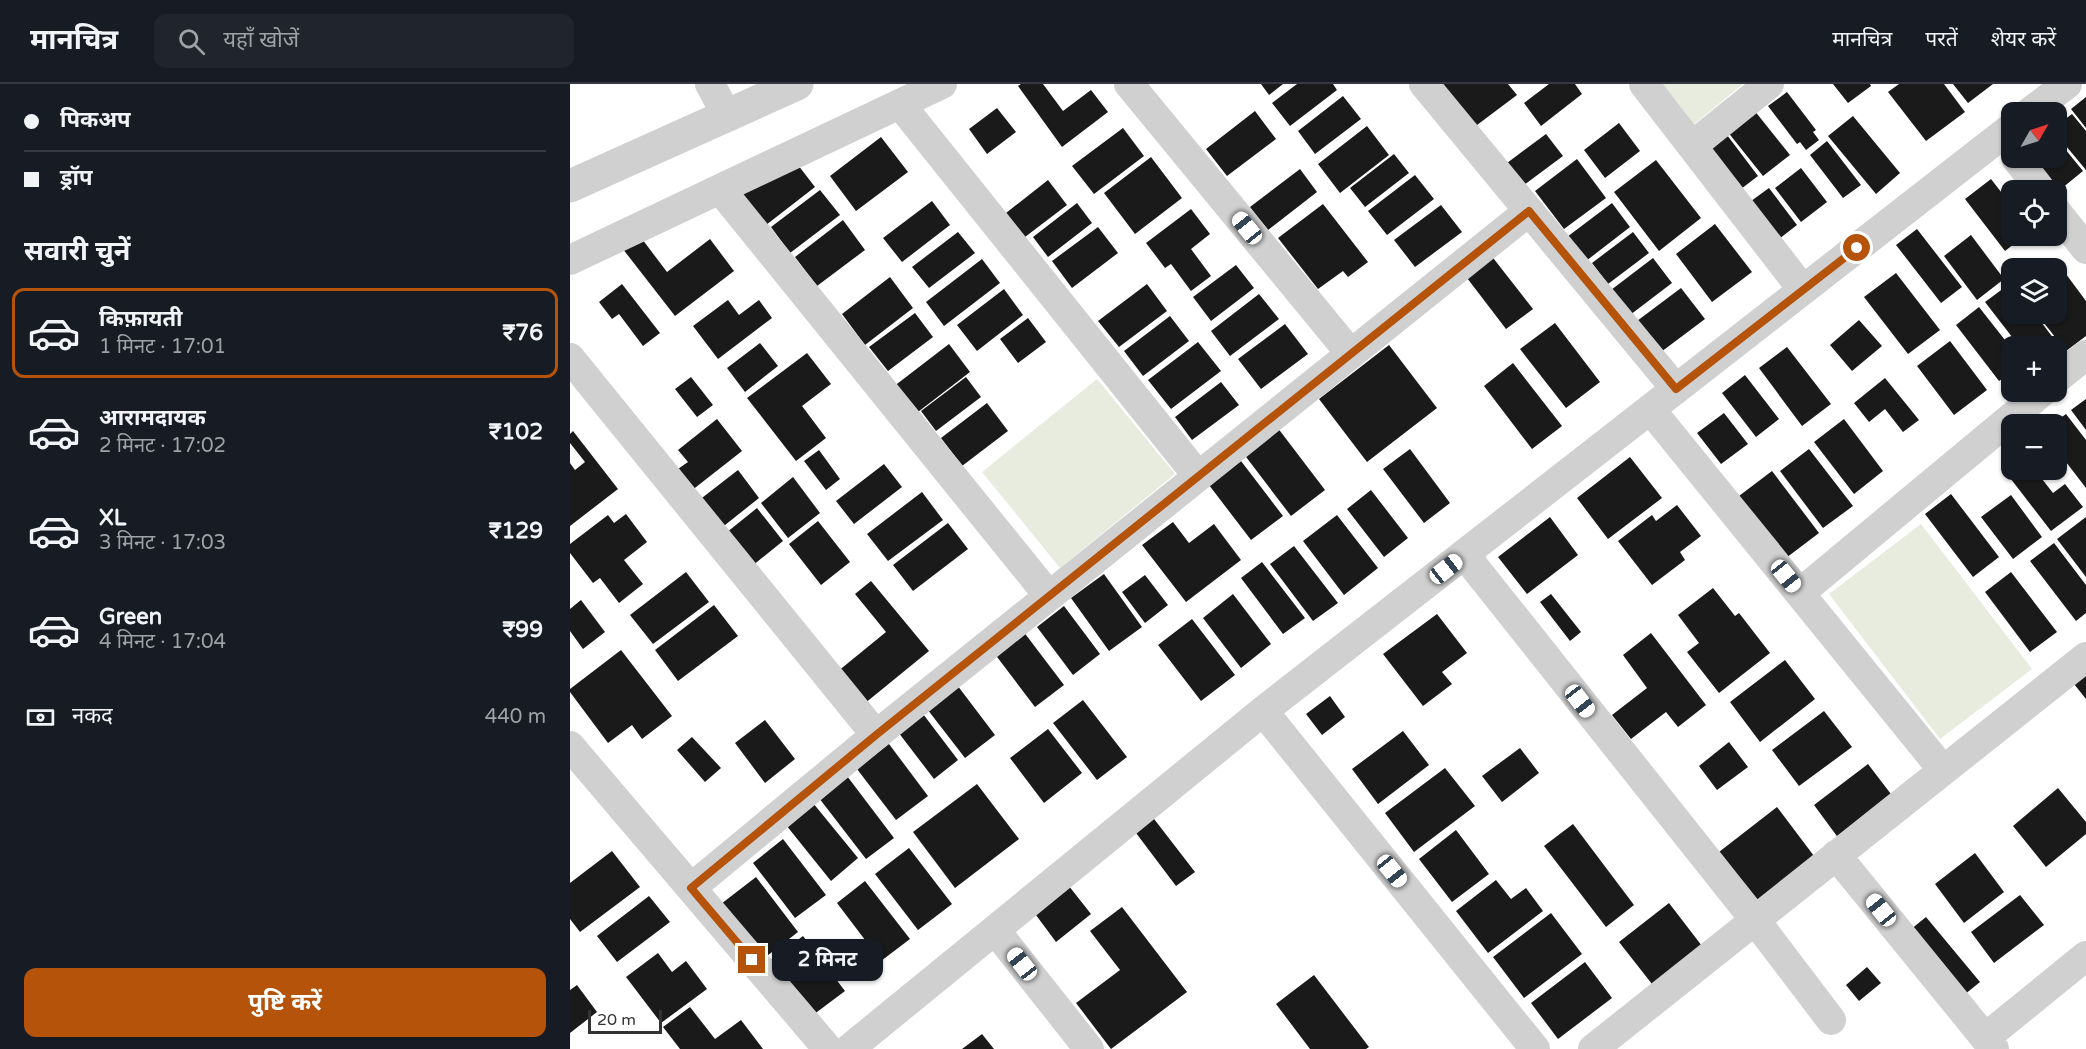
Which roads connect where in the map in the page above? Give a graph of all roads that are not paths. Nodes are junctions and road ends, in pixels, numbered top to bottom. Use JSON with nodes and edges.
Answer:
{"nodes":[{"id":1,"x":710,"y":84,"type":"edge"},
{"id":2,"x":797,"y":84,"type":"edge"},
{"id":3,"x":942,"y":84,"type":"edge"},
{"id":4,"x":1129,"y":84,"type":"edge"},
{"id":5,"x":1424,"y":84,"type":"edge"},
{"id":6,"x":1644,"y":84,"type":"edge"},
{"id":7,"x":1769,"y":84,"type":"edge"},
{"id":8,"x":2067,"y":84,"type":"edge"},
{"id":9,"x":2043,"y":102,"type":"edge"},
{"id":10,"x":900,"y":104,"type":"junction"},
{"id":11,"x":727,"y":116,"type":"junction"},
{"id":12,"x":1692,"y":146,"type":"junction"},
{"id":13,"x":2001,"y":149,"type":"edge"},
{"id":14,"x":570,"y":186,"type":"edge"},
{"id":15,"x":720,"y":189,"type":"junction"},
{"id":16,"x":1529,"y":211,"type":"junction"},
{"id":17,"x":2067,"y":224,"type":"edge"},
{"id":18,"x":2086,"y":249,"type":"edge"},
{"id":19,"x":570,"y":260,"type":"edge"},
{"id":20,"x":1803,"y":290,"type":"junction"},
{"id":21,"x":1351,"y":354,"type":"junction"},
{"id":22,"x":2086,"y":355,"type":"edge"},
{"id":23,"x":570,"y":358,"type":"edge"},
{"id":24,"x":2067,"y":370,"type":"edge"},
{"id":25,"x":1676,"y":389,"type":"junction"},
{"id":26,"x":2030,"y":402,"type":"edge"},
{"id":27,"x":1650,"y":409,"type":"junction"},
{"id":28,"x":1198,"y":476,"type":"junction"},
{"id":29,"x":1464,"y":554,"type":"junction"},
{"id":30,"x":1800,"y":593,"type":"junction"},
{"id":31,"x":1049,"y":596,"type":"junction"},
{"id":32,"x":2086,"y":657,"type":"edge"},
{"id":33,"x":1263,"y":711,"type":"junction"},
{"id":34,"x":876,"y":735,"type":"junction"},
{"id":35,"x":570,"y":746,"type":"edge"},
{"id":36,"x":1943,"y":770,"type":"junction"},
{"id":37,"x":1836,"y":855,"type":"junction"},
{"id":38,"x":691,"y":888,"type":"junction"},
{"id":39,"x":1755,"y":920,"type":"junction"},
{"id":40,"x":995,"y":930,"type":"junction"},
{"id":41,"x":2086,"y":956,"type":"edge"},
{"id":42,"x":1831,"y":1020,"type":"dead end"},
{"id":43,"x":1990,"y":1044,"type":"edge"},
{"id":44,"x":828,"y":1049,"type":"edge"},
{"id":45,"x":849,"y":1049,"type":"edge"},
{"id":46,"x":1089,"y":1049,"type":"edge"},
{"id":47,"x":1535,"y":1049,"type":"edge"},
{"id":48,"x":1593,"y":1049,"type":"edge"}],
"edges":[{"from":1,"to":11,"type":"street"},
{"from":2,"to":11,"type":"street"},
{"from":3,"to":10,"type":"street"},
{"from":4,"to":21,"type":"street"},
{"from":5,"to":16,"type":"street"},
{"from":6,"to":12,"type":"street"},
{"from":7,"to":12,"type":"street"},
{"from":8,"to":9,"type":"street"},
{"from":10,"to":15,"type":"street"},
{"from":10,"to":28,"type":"street"},
{"from":11,"to":14,"type":"street"},
{"from":12,"to":20,"type":"street"},
{"from":13,"to":20,"type":"street"},
{"from":15,"to":19,"type":"street"},
{"from":15,"to":31,"type":"street"},
{"from":16,"to":21,"type":"street"},
{"from":16,"to":25,"type":"street"},
{"from":17,"to":18,"type":"street"},
{"from":20,"to":25,"type":"street"},
{"from":21,"to":28,"type":"street"},
{"from":22,"to":24,"type":"street"},
{"from":23,"to":34,"type":"street"},
{"from":25,"to":27,"type":"street"},
{"from":26,"to":30,"type":"street"},
{"from":27,"to":29,"type":"street"},
{"from":27,"to":30,"type":"street"},
{"from":28,"to":31,"type":"street"},
{"from":29,"to":33,"type":"street"},
{"from":29,"to":39,"type":"street"},
{"from":30,"to":36,"type":"street"},
{"from":31,"to":34,"type":"street"},
{"from":32,"to":36,"type":"street"},
{"from":33,"to":40,"type":"street"},
{"from":33,"to":47,"type":"street"},
{"from":34,"to":38,"type":"street"},
{"from":35,"to":38,"type":"street"},
{"from":36,"to":37,"type":"street"},
{"from":37,"to":39,"type":"street"},
{"from":37,"to":43,"type":"street"},
{"from":38,"to":44,"type":"street"},
{"from":39,"to":42,"type":"street"},
{"from":39,"to":48,"type":"street"},
{"from":40,"to":45,"type":"street"},
{"from":40,"to":46,"type":"street"},
{"from":41,"to":43,"type":"street"}]}
